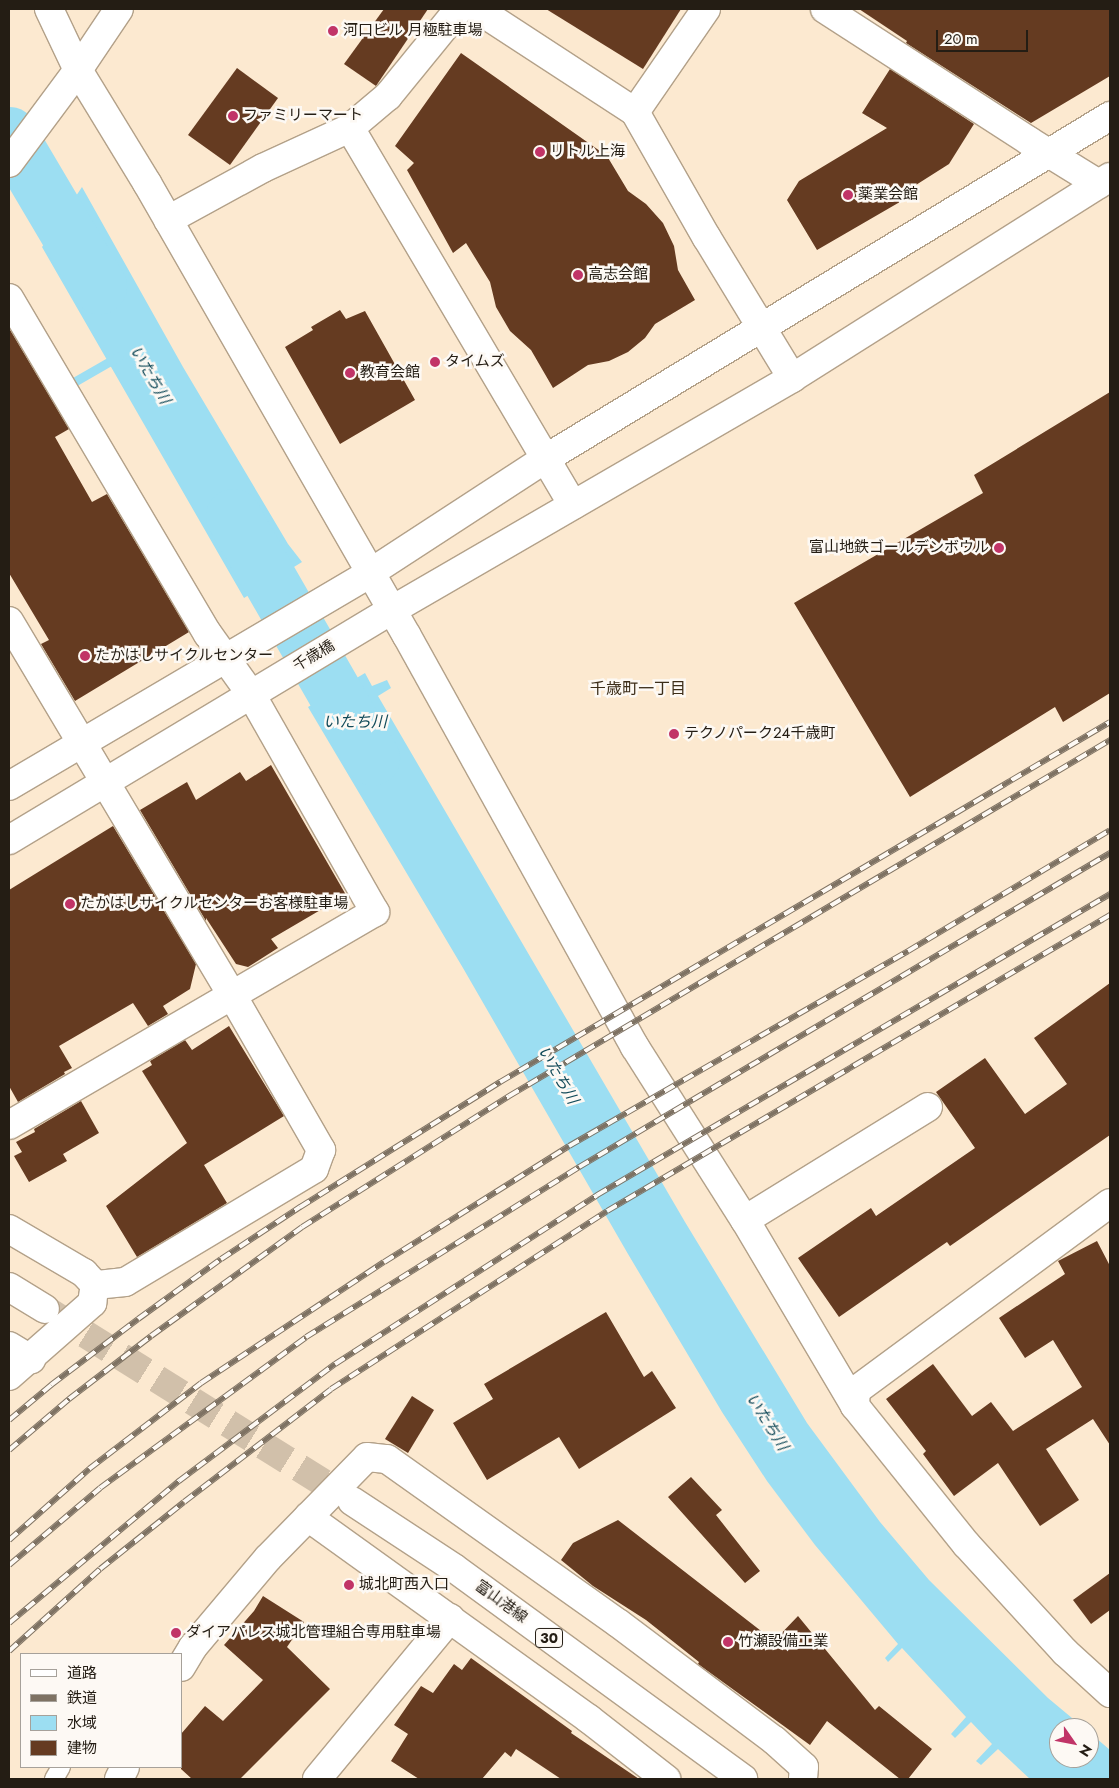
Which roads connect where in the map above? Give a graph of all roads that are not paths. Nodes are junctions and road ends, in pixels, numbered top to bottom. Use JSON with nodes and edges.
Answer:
{"nodes":[{"id":1,"x":49,"y":9,"type":"edge"},
{"id":2,"x":119,"y":9,"type":"edge"},
{"id":3,"x":459,"y":9,"type":"edge"},
{"id":4,"x":477,"y":9,"type":"edge"},
{"id":5,"x":706,"y":9,"type":"edge"},
{"id":6,"x":825,"y":9,"type":"edge"},
{"id":7,"x":78,"y":70,"type":"junction"},
{"id":8,"x":635,"y":112,"type":"junction"},
{"id":9,"x":1110,"y":116,"type":"edge"},
{"id":10,"x":350,"y":128,"type":"junction"},
{"id":11,"x":1049,"y":153,"type":"junction"},
{"id":12,"x":9,"y":163,"type":"edge"},
{"id":13,"x":1105,"y":180,"type":"edge"},
{"id":14,"x":168,"y":220,"type":"junction"},
{"id":15,"x":9,"y":298,"type":"edge"},
{"id":16,"x":762,"y":326,"type":"junction"},
{"id":17,"x":792,"y":378,"type":"junction"},
{"id":18,"x":545,"y":460,"type":"junction"},
{"id":19,"x":573,"y":505,"type":"junction"},
{"id":20,"x":370,"y":573,"type":"junction"},
{"id":21,"x":392,"y":610,"type":"junction"},
{"id":22,"x":9,"y":621,"type":"edge"},
{"id":23,"x":235,"y":652,"type":"junction"},
{"id":24,"x":258,"y":690,"type":"junction"},
{"id":25,"x":81,"y":742,"type":"junction"},
{"id":26,"x":105,"y":783,"type":"junction"},
{"id":27,"x":9,"y":786,"type":"edge"},
{"id":28,"x":9,"y":840,"type":"edge"},
{"id":29,"x":232,"y":995,"type":"junction"},
{"id":30,"x":928,"y":1107,"type":"dead end"},
{"id":31,"x":9,"y":1126,"type":"edge"},
{"id":32,"x":1107,"y":1212,"type":"edge"},
{"id":33,"x":745,"y":1220,"type":"junction"},
{"id":34,"x":9,"y":1229,"type":"edge"},
{"id":35,"x":95,"y":1285,"type":"junction"},
{"id":36,"x":9,"y":1287,"type":"edge"},
{"id":37,"x":45,"y":1309,"type":"tunnel mouth"},
{"id":38,"x":20,"y":1352,"type":"edge"},
{"id":39,"x":9,"y":1376,"type":"edge"},
{"id":40,"x":855,"y":1406,"type":"junction"},
{"id":41,"x":352,"y":1501,"type":"tunnel mouth"},
{"id":42,"x":308,"y":1517,"type":"junction"},
{"id":43,"x":450,"y":1618,"type":"junction"},
{"id":44,"x":182,"y":1665,"type":"edge"},
{"id":45,"x":1110,"y":1693,"type":"edge"},
{"id":46,"x":60,"y":1768,"type":"edge"},
{"id":47,"x":54,"y":1779,"type":"edge"},
{"id":48,"x":317,"y":1779,"type":"edge"},
{"id":49,"x":666,"y":1779,"type":"edge"},
{"id":50,"x":743,"y":1779,"type":"edge"},
{"id":51,"x":803,"y":1779,"type":"edge"}],
"edges":[{"from":1,"to":7,"type":"street"},
{"from":2,"to":7,"type":"street"},
{"from":3,"to":10,"type":"street"},
{"from":4,"to":8,"type":"street"},
{"from":5,"to":8,"type":"street"},
{"from":6,"to":11,"type":"street"},
{"from":7,"to":12,"type":"street"},
{"from":7,"to":14,"type":"street"},
{"from":8,"to":16,"type":"street"},
{"from":9,"to":11,"type":"street"},
{"from":10,"to":14,"type":"street"},
{"from":10,"to":18,"type":"street"},
{"from":11,"to":13,"type":"street"},
{"from":11,"to":16,"type":"street"},
{"from":13,"to":17,"type":"street","name":"千歳橋"},
{"from":14,"to":20,"type":"street"},
{"from":15,"to":23,"type":"street"},
{"from":16,"to":17,"type":"street"},
{"from":16,"to":18,"type":"street"},
{"from":17,"to":19,"type":"street","name":"千歳橋"},
{"from":18,"to":19,"type":"street"},
{"from":18,"to":20,"type":"street"},
{"from":19,"to":21,"type":"street","name":"千歳橋"},
{"from":20,"to":21,"type":"street"},
{"from":20,"to":23,"type":"street"},
{"from":21,"to":24,"type":"street","name":"千歳橋"},
{"from":21,"to":33,"type":"street"},
{"from":22,"to":25,"type":"street"},
{"from":23,"to":24,"type":"street"},
{"from":23,"to":25,"type":"street"},
{"from":24,"to":26,"type":"street","name":"千歳橋"},
{"from":24,"to":29,"type":"street"},
{"from":25,"to":26,"type":"street"},
{"from":25,"to":27,"type":"street"},
{"from":26,"to":28,"type":"street","name":"千歳橋"},
{"from":26,"to":29,"type":"street"},
{"from":29,"to":31,"type":"street"},
{"from":29,"to":35,"type":"street"},
{"from":30,"to":33,"type":"street"},
{"from":32,"to":40,"type":"street"},
{"from":33,"to":40,"type":"street"},
{"from":34,"to":35,"type":"street"},
{"from":35,"to":38,"type":"street"},
{"from":36,"to":37,"type":"street"},
{"from":38,"to":39,"type":"street"},
{"from":40,"to":45,"type":"street"},
{"from":41,"to":50,"type":"street","name":"富山港線","number":"30"},
{"from":42,"to":43,"type":"street"},
{"from":42,"to":44,"type":"street"},
{"from":42,"to":51,"type":"street"},
{"from":43,"to":48,"type":"street"},
{"from":43,"to":49,"type":"street"},
{"from":46,"to":47,"type":"lane"}]}
